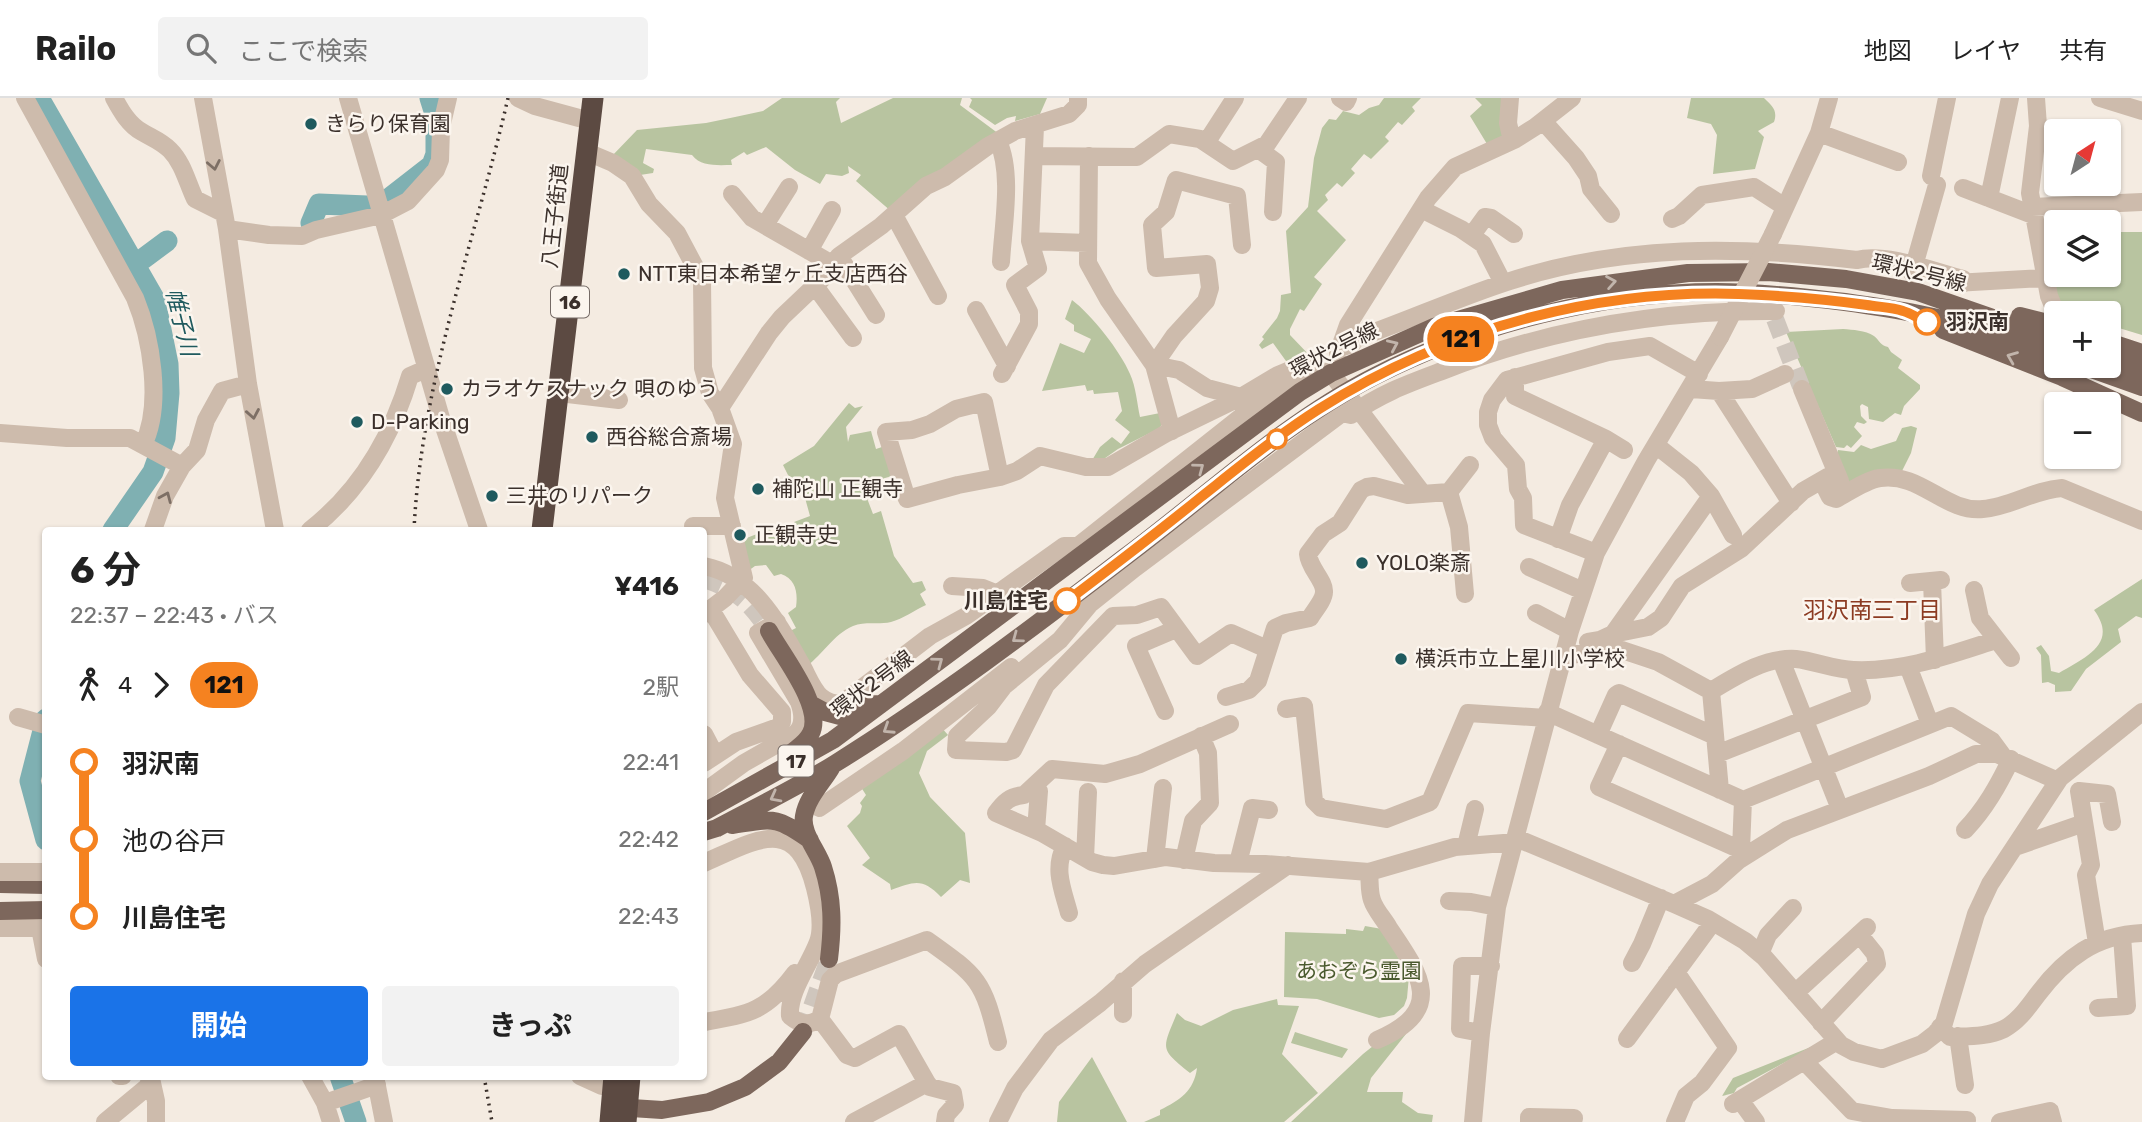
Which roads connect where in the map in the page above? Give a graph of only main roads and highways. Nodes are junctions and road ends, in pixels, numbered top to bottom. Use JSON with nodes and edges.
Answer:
{"nodes":[{"id":1,"x":593,"y":98,"type":"edge"},
{"id":2,"x":1903,"y":310,"type":"junction"},
{"id":3,"x":2044,"y":321,"type":"edge"},
{"id":4,"x":2121,"y":346,"type":"edge"},
{"id":5,"x":2044,"y":352,"type":"edge"},
{"id":6,"x":2142,"y":353,"type":"edge"},
{"id":7,"x":2121,"y":363,"type":"edge"},
{"id":8,"x":2142,"y":371,"type":"edge"},
{"id":9,"x":2117,"y":378,"type":"edge"},
{"id":10,"x":2142,"y":387,"type":"edge"},
{"id":11,"x":2142,"y":413,"type":"edge"},
{"id":12,"x":545,"y":507,"type":"junction"},
{"id":13,"x":542,"y":527,"type":"edge"},
{"id":14,"x":550,"y":527,"type":"edge"},
{"id":15,"x":773,"y":626,"type":"tunnel mouth"},
{"id":16,"x":884,"y":703,"type":"junction"},
{"id":17,"x":807,"y":710,"type":"junction"},
{"id":18,"x":833,"y":765,"type":"junction"},
{"id":19,"x":775,"y":772,"type":"junction"},
{"id":20,"x":707,"y":810,"type":"edge"},
{"id":21,"x":710,"y":830,"type":"edge"},
{"id":22,"x":810,"y":840,"type":"junction"},
{"id":23,"x":42,"y":878,"type":"edge"},
{"id":24,"x":0,"y":884,"type":"edge"},
{"id":25,"x":42,"y":910,"type":"edge"},
{"id":26,"x":0,"y":911,"type":"edge"},
{"id":27,"x":829,"y":959,"type":"tunnel mouth"},
{"id":28,"x":803,"y":1032,"type":"tunnel mouth"},
{"id":29,"x":619,"y":1080,"type":"edge"},
{"id":30,"x":619,"y":1115,"type":"edge"}],
"edges":[{"from":1,"to":12,"type":"highway","name":"八王子街道","number":"16"},
{"from":2,"to":5,"type":"main road","name":"環状2号線","number":"17"},
{"from":11,"to":2,"type":"main road","one_way":true},
{"from":2,"to":18,"type":"main road","name":"環状2号線","number":"17","one_way":true},
{"from":16,"to":3,"type":"main road","name":"環状2号線","number":"17","one_way":true},
{"from":4,"to":6,"type":"main road"},
{"from":7,"to":8,"type":"main road"},
{"from":9,"to":10,"type":"main road"},
{"from":12,"to":13,"type":"highway","name":"八王子街道","number":"16"},
{"from":12,"to":14,"type":"highway","name":"八王子街道","number":"16"},
{"from":15,"to":17,"type":"main road"},
{"from":16,"to":17,"type":"main road"},
{"from":16,"to":19,"type":"main road","name":"環状2号線","number":"17"},
{"from":17,"to":19,"type":"main road"},
{"from":18,"to":21,"type":"main road","name":"環状2号線","number":"17","one_way":true},
{"from":18,"to":22,"type":"main road"},
{"from":19,"to":20,"type":"main road","name":"環状2号線","number":"17"},
{"from":21,"to":22,"type":"main road"},
{"from":22,"to":27,"type":"main road"},
{"from":23,"to":24,"type":"main road"},
{"from":25,"to":26,"type":"main road"},
{"from":28,"to":30,"type":"main road"},
{"from":29,"to":30,"type":"highway"}]}
